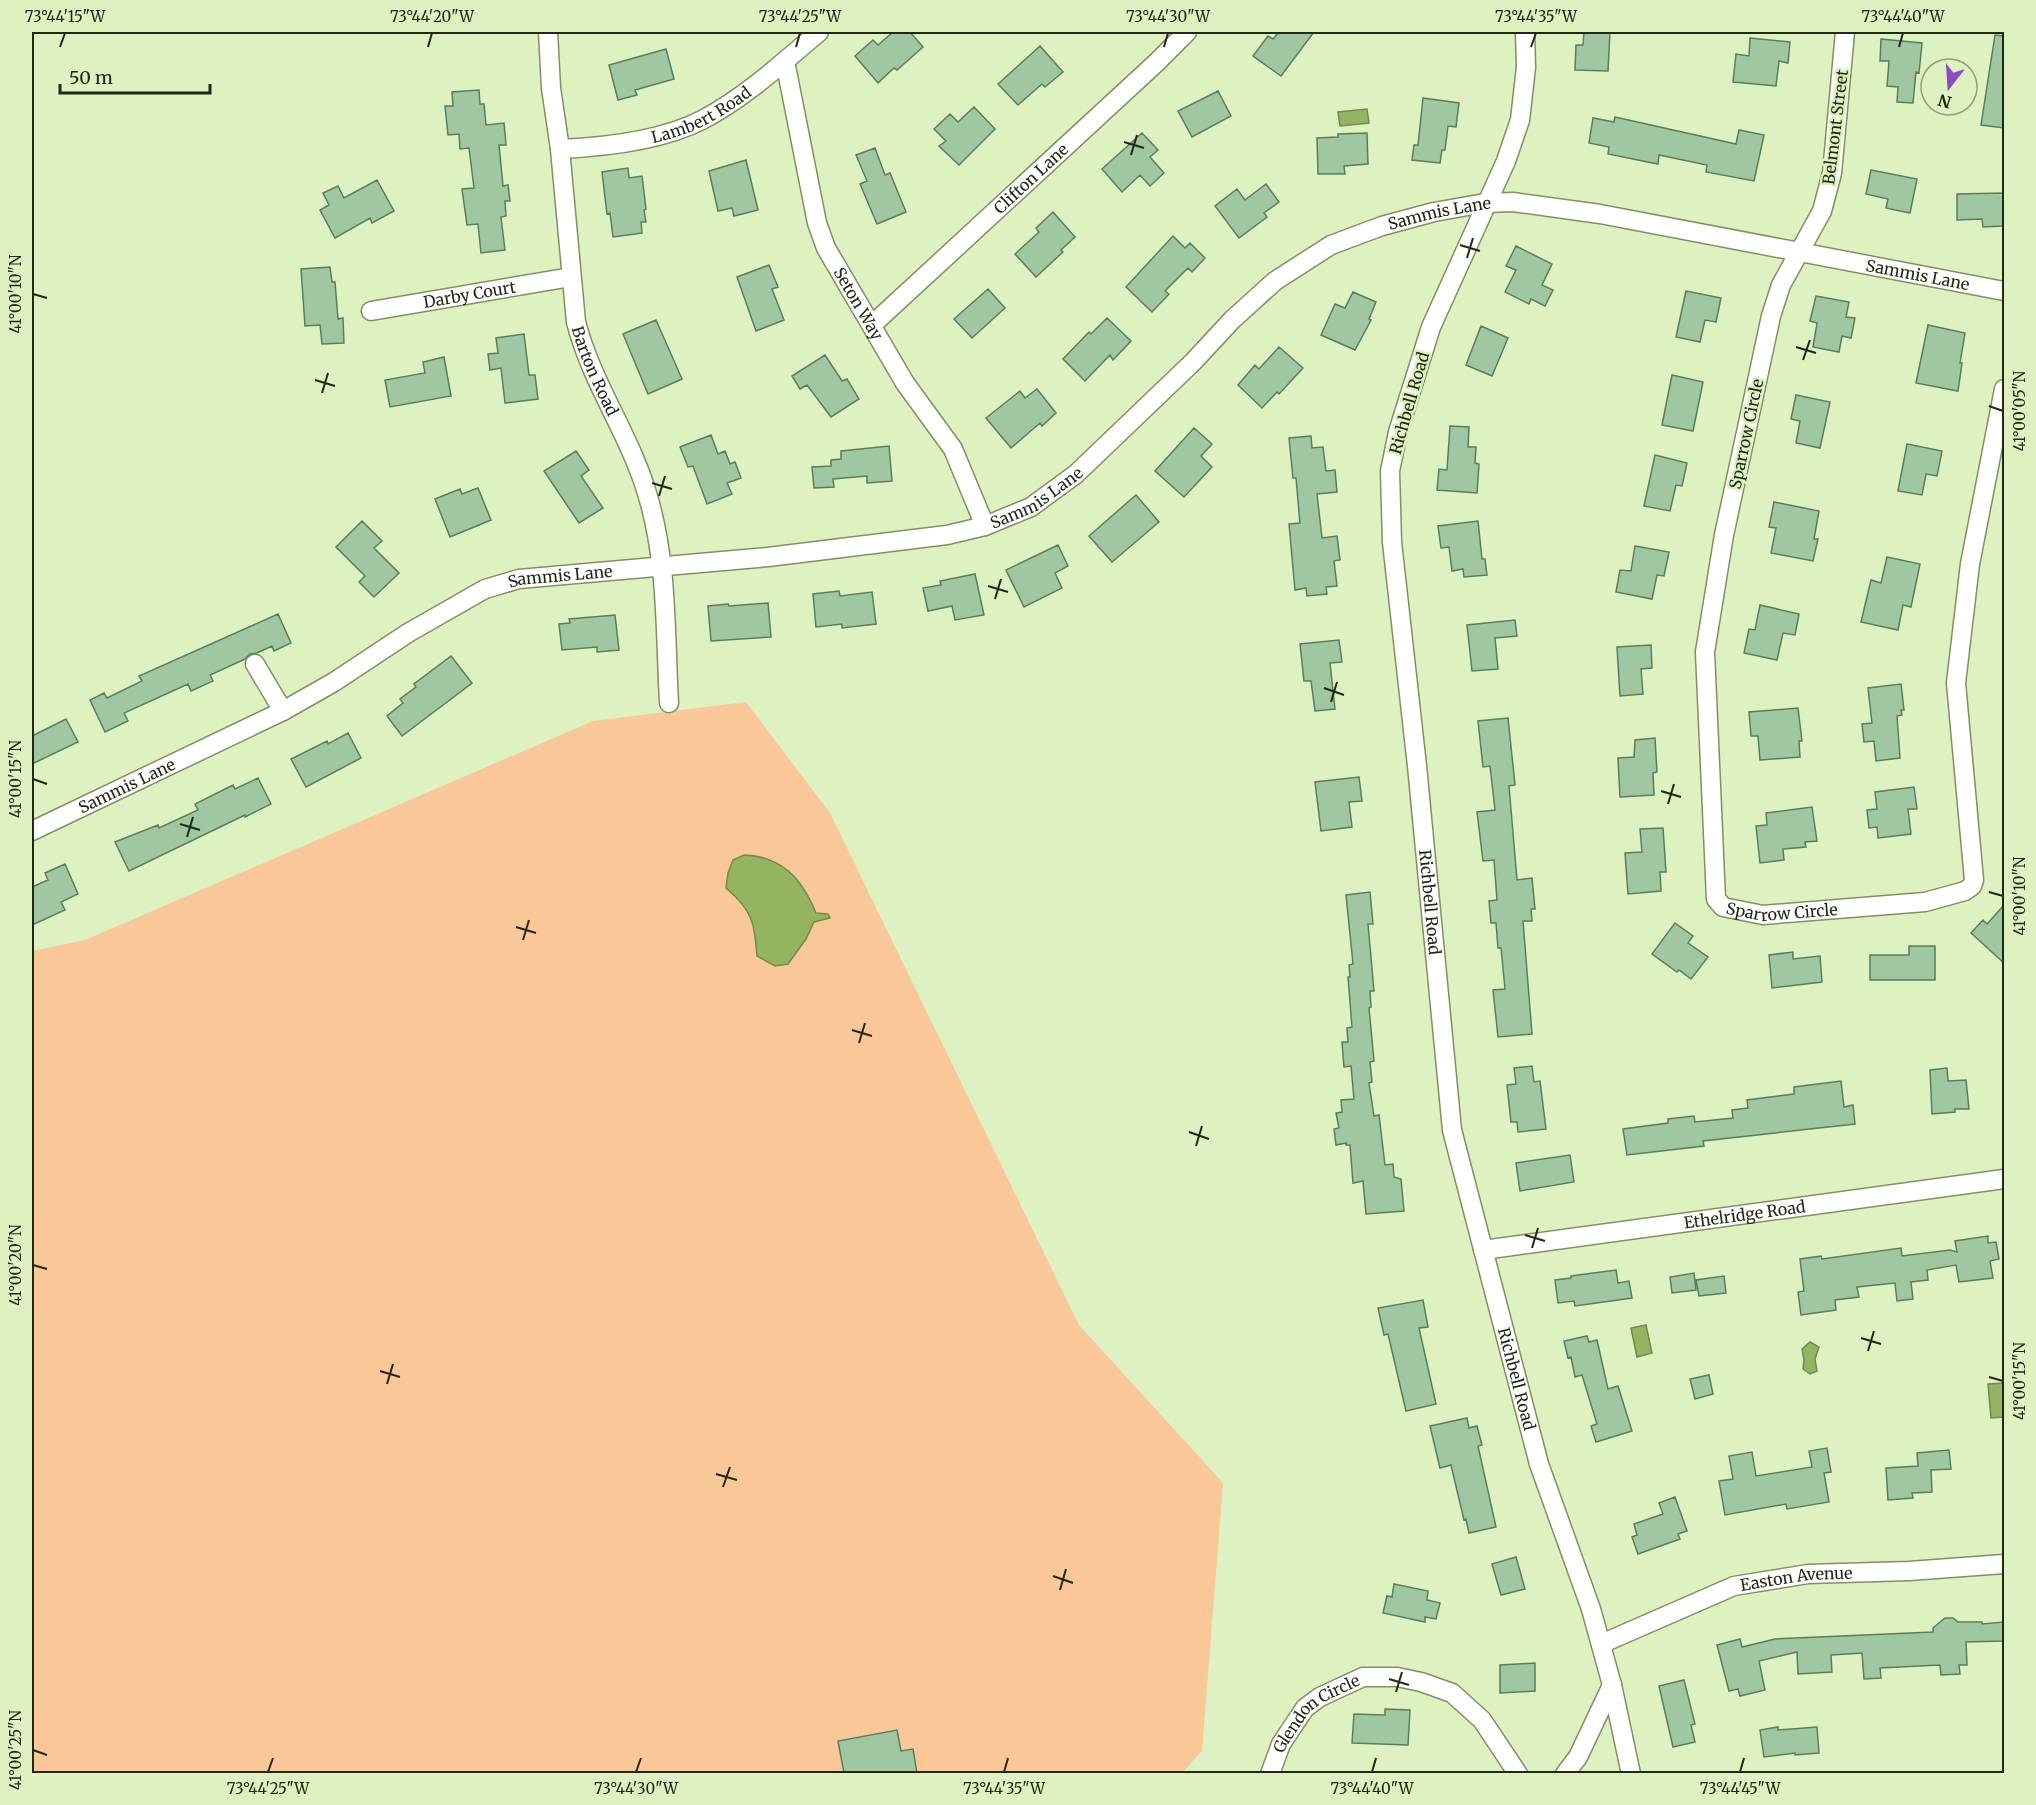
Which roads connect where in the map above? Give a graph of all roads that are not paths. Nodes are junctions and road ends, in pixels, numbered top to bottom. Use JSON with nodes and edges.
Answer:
{"nodes":[{"id":1,"x":548,"y":32,"type":"edge"},
{"id":2,"x":819,"y":32,"type":"edge"},
{"id":3,"x":1187,"y":32,"type":"edge"},
{"id":4,"x":1526,"y":32,"type":"edge"},
{"id":5,"x":1845,"y":32,"type":"edge"},
{"id":6,"x":785,"y":60,"type":"junction"},
{"id":7,"x":560,"y":149,"type":"junction"},
{"id":8,"x":1485,"y":203,"type":"junction"},
{"id":9,"x":1800,"y":253,"type":"junction"},
{"id":10,"x":570,"y":277,"type":"junction"},
{"id":11,"x":2004,"y":291,"type":"edge"},
{"id":12,"x":371,"y":311,"type":"dead end"},
{"id":13,"x":872,"y":325,"type":"junction"},
{"id":14,"x":2004,"y":389,"type":"edge"},
{"id":15,"x":985,"y":526,"type":"junction"},
{"id":16,"x":662,"y":567,"type":"junction"},
{"id":17,"x":255,"y":664,"type":"dead end"},
{"id":18,"x":669,"y":703,"type":"dead end"},
{"id":19,"x":283,"y":711,"type":"junction"},
{"id":20,"x":32,"y":831,"type":"edge"},
{"id":21,"x":2004,"y":1179,"type":"edge"},
{"id":22,"x":1483,"y":1250,"type":"junction"},
{"id":23,"x":2004,"y":1564,"type":"edge"},
{"id":24,"x":1601,"y":1644,"type":"junction"},
{"id":25,"x":1612,"y":1685,"type":"junction"},
{"id":26,"x":1270,"y":1773,"type":"edge"},
{"id":27,"x":1518,"y":1773,"type":"edge"},
{"id":28,"x":1565,"y":1773,"type":"edge"},
{"id":29,"x":1630,"y":1773,"type":"edge"}],
"edges":[{"from":1,"to":7,"type":"street","name":"Barton Road"},
{"from":2,"to":6,"type":"street","name":"Lambert Road"},
{"from":3,"to":13,"type":"street","name":"Clifton Lane"},
{"from":4,"to":8,"type":"street","name":"Richbell Road"},
{"from":5,"to":9,"type":"street","name":"Belmont Street"},
{"from":6,"to":7,"type":"street","name":"Lambert Road"},
{"from":6,"to":13,"type":"street","name":"Seton Way"},
{"from":7,"to":10,"type":"street","name":"Barton Road"},
{"from":8,"to":9,"type":"street","name":"Sammis Lane"},
{"from":8,"to":15,"type":"street","name":"Sammis Lane"},
{"from":8,"to":22,"type":"street","name":"Richbell Road"},
{"from":9,"to":11,"type":"street","name":"Sammis Lane"},
{"from":9,"to":14,"type":"street","name":"Sparrow Circle"},
{"from":10,"to":12,"type":"street","name":"Darby Court"},
{"from":10,"to":16,"type":"street","name":"Barton Road"},
{"from":13,"to":15,"type":"street","name":"Seton Way"},
{"from":15,"to":16,"type":"street","name":"Sammis Lane"},
{"from":16,"to":18,"type":"street","name":"Barton Road"},
{"from":16,"to":19,"type":"street","name":"Sammis Lane"},
{"from":17,"to":19,"type":"street"},
{"from":19,"to":20,"type":"street","name":"Sammis Lane"},
{"from":21,"to":22,"type":"street","name":"Ethelridge Road"},
{"from":22,"to":24,"type":"street","name":"Richbell Road"},
{"from":23,"to":24,"type":"street","name":"Easton Avenue"},
{"from":24,"to":25,"type":"street","name":"Richbell Road"},
{"from":25,"to":28,"type":"street"},
{"from":25,"to":29,"type":"street","name":"Richbell Road"},
{"from":26,"to":27,"type":"street","name":"Glendon Circle"}]}
